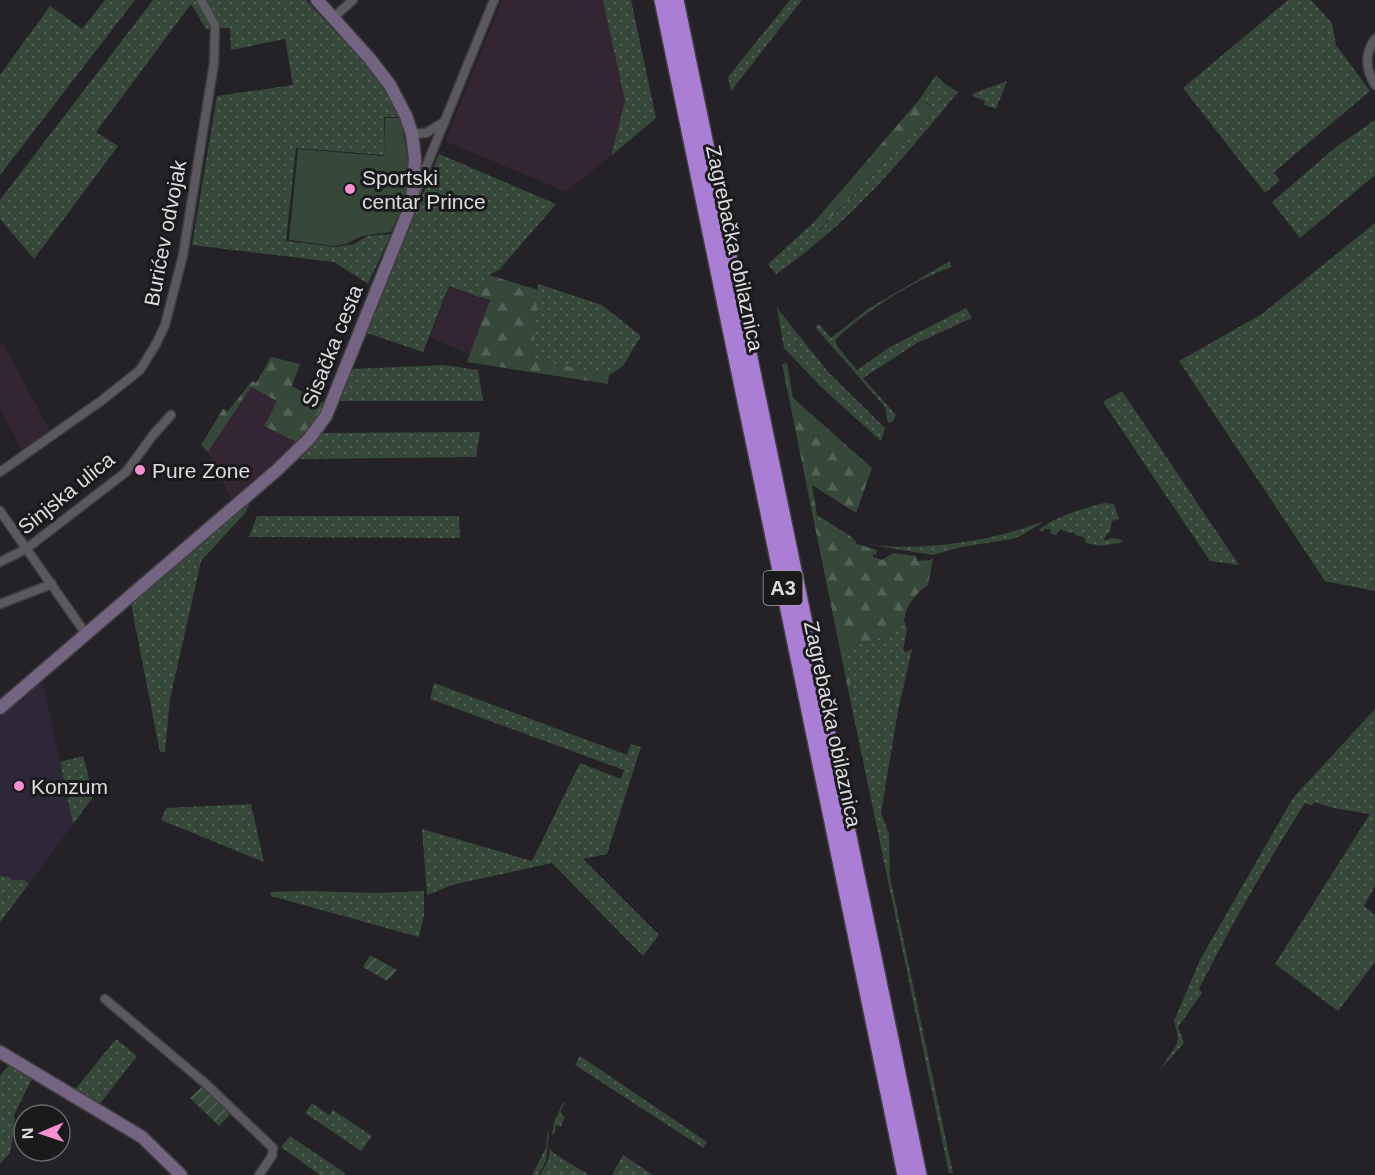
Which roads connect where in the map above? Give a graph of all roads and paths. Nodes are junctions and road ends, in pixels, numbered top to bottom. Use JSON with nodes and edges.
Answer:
{"nodes":[{"id":1,"x":201,"y":0,"type":"edge"},
{"id":2,"x":317,"y":0,"type":"edge"},
{"id":3,"x":353,"y":0,"type":"edge"},
{"id":4,"x":494,"y":0,"type":"edge"},
{"id":5,"x":662,"y":0,"type":"edge"},
{"id":6,"x":676,"y":0,"type":"edge"},
{"id":7,"x":333,"y":18,"type":"junction"},
{"id":8,"x":1375,"y":39,"type":"edge"},
{"id":9,"x":1375,"y":85,"type":"edge"},
{"id":10,"x":444,"y":122,"type":"junction"},
{"id":11,"x":412,"y":134,"type":"junction"},
{"id":12,"x":412,"y":202,"type":"junction"},
{"id":13,"x":171,"y":416,"type":"dead end"},
{"id":14,"x":0,"y":472,"type":"edge"},
{"id":15,"x":0,"y":511,"type":"edge"},
{"id":16,"x":26,"y":549,"type":"junction"},
{"id":17,"x":0,"y":562,"type":"edge"},
{"id":18,"x":52,"y":584,"type":"junction"},
{"id":19,"x":0,"y":604,"type":"edge"},
{"id":20,"x":86,"y":634,"type":"junction"},
{"id":21,"x":0,"y":708,"type":"edge"},
{"id":22,"x":105,"y":999,"type":"dead end"},
{"id":23,"x":0,"y":1052,"type":"edge"},
{"id":24,"x":182,"y":1175,"type":"edge"},
{"id":25,"x":259,"y":1175,"type":"edge"},
{"id":26,"x":905,"y":1175,"type":"edge"},
{"id":27,"x":919,"y":1175,"type":"edge"}],
"edges":[{"from":1,"to":14,"type":"street","name":"Burićev odvojak"},
{"from":2,"to":7,"type":"main road","name":"Sisačka cesta"},
{"from":3,"to":7,"type":"street"},
{"from":4,"to":10,"type":"street"},
{"from":5,"to":26,"type":"highway","name":"Zagrebačka obilaznica","number":"A3"},
{"from":6,"to":27,"type":"highway","name":"Zagrebačka obilaznica","number":"A3"},
{"from":7,"to":11,"type":"main road","name":"Sisačka cesta"},
{"from":8,"to":9,"type":"street"},
{"from":10,"to":11,"type":"street"},
{"from":10,"to":12,"type":"street"},
{"from":11,"to":12,"type":"main road","name":"Sisačka cesta"},
{"from":12,"to":20,"type":"main road","name":"Sisačka cesta"},
{"from":13,"to":16,"type":"street","name":"Sinjska ulica"},
{"from":15,"to":16,"type":"street"},
{"from":16,"to":17,"type":"street","name":"Sinjska ulica"},
{"from":16,"to":18,"type":"street"},
{"from":18,"to":19,"type":"street"},
{"from":18,"to":20,"type":"street"},
{"from":20,"to":21,"type":"main road","name":"Sisačka cesta"},
{"from":22,"to":25,"type":"street"},
{"from":23,"to":24,"type":"main road"}]}
